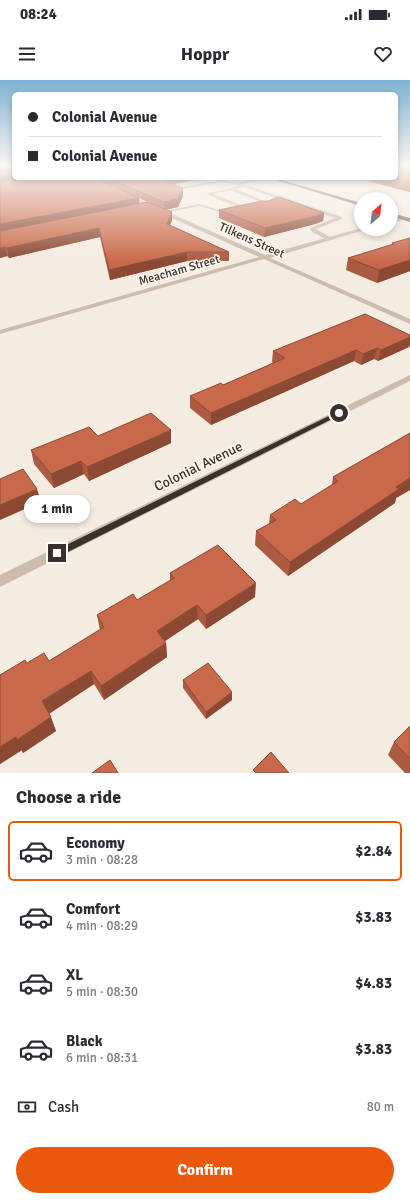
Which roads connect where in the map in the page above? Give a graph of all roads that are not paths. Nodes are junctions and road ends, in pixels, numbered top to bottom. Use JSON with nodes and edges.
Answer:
{"nodes":[{"id":1,"x":129,"y":197,"type":"edge"},
{"id":2,"x":217,"y":197,"type":"edge"},
{"id":3,"x":251,"y":197,"type":"edge"},
{"id":4,"x":253,"y":197,"type":"edge"},
{"id":5,"x":278,"y":197,"type":"edge"},
{"id":6,"x":335,"y":197,"type":"edge"},
{"id":7,"x":229,"y":202,"type":"junction"},
{"id":8,"x":354,"y":203,"type":"edge"},
{"id":9,"x":149,"y":206,"type":"junction"},
{"id":10,"x":265,"y":207,"type":"edge"},
{"id":11,"x":139,"y":208,"type":"edge"},
{"id":12,"x":258,"y":208,"type":"edge"},
{"id":13,"x":162,"y":212,"type":"junction"},
{"id":14,"x":227,"y":214,"type":"edge"},
{"id":15,"x":398,"y":216,"type":"edge"},
{"id":16,"x":403,"y":218,"type":"junction"},
{"id":17,"x":398,"y":220,"type":"edge"},
{"id":18,"x":410,"y":220,"type":"edge"},
{"id":19,"x":354,"y":232,"type":"edge"},
{"id":20,"x":329,"y":239,"type":"junction"},
{"id":21,"x":265,"y":257,"type":"junction"},
{"id":22,"x":410,"y":322,"type":"edge"},
{"id":23,"x":0,"y":332,"type":"edge"},
{"id":24,"x":410,"y":378,"type":"edge"},
{"id":25,"x":0,"y":581,"type":"edge"}],
"edges":[{"from":1,"to":9,"type":"street","name":"Tilkens Street"},
{"from":2,"to":7,"type":"street"},
{"from":3,"to":7,"type":"street"},
{"from":4,"to":10,"type":"street"},
{"from":5,"to":20,"type":"street"},
{"from":6,"to":8,"type":"main road"},
{"from":7,"to":12,"type":"street"},
{"from":9,"to":11,"type":"street"},
{"from":9,"to":13,"type":"street","name":"Tilkens Street"},
{"from":13,"to":14,"type":"street"},
{"from":13,"to":21,"type":"street","name":"Tilkens Street"},
{"from":15,"to":16,"type":"main road"},
{"from":16,"to":17,"type":"street"},
{"from":16,"to":18,"type":"main road"},
{"from":19,"to":20,"type":"street","name":"Meacham Street"},
{"from":20,"to":21,"type":"street","name":"Meacham Street"},
{"from":21,"to":22,"type":"street","name":"Tilkens Street"},
{"from":21,"to":23,"type":"street","name":"Meacham Street"},
{"from":24,"to":25,"type":"street","name":"Colonial Avenue"}]}
